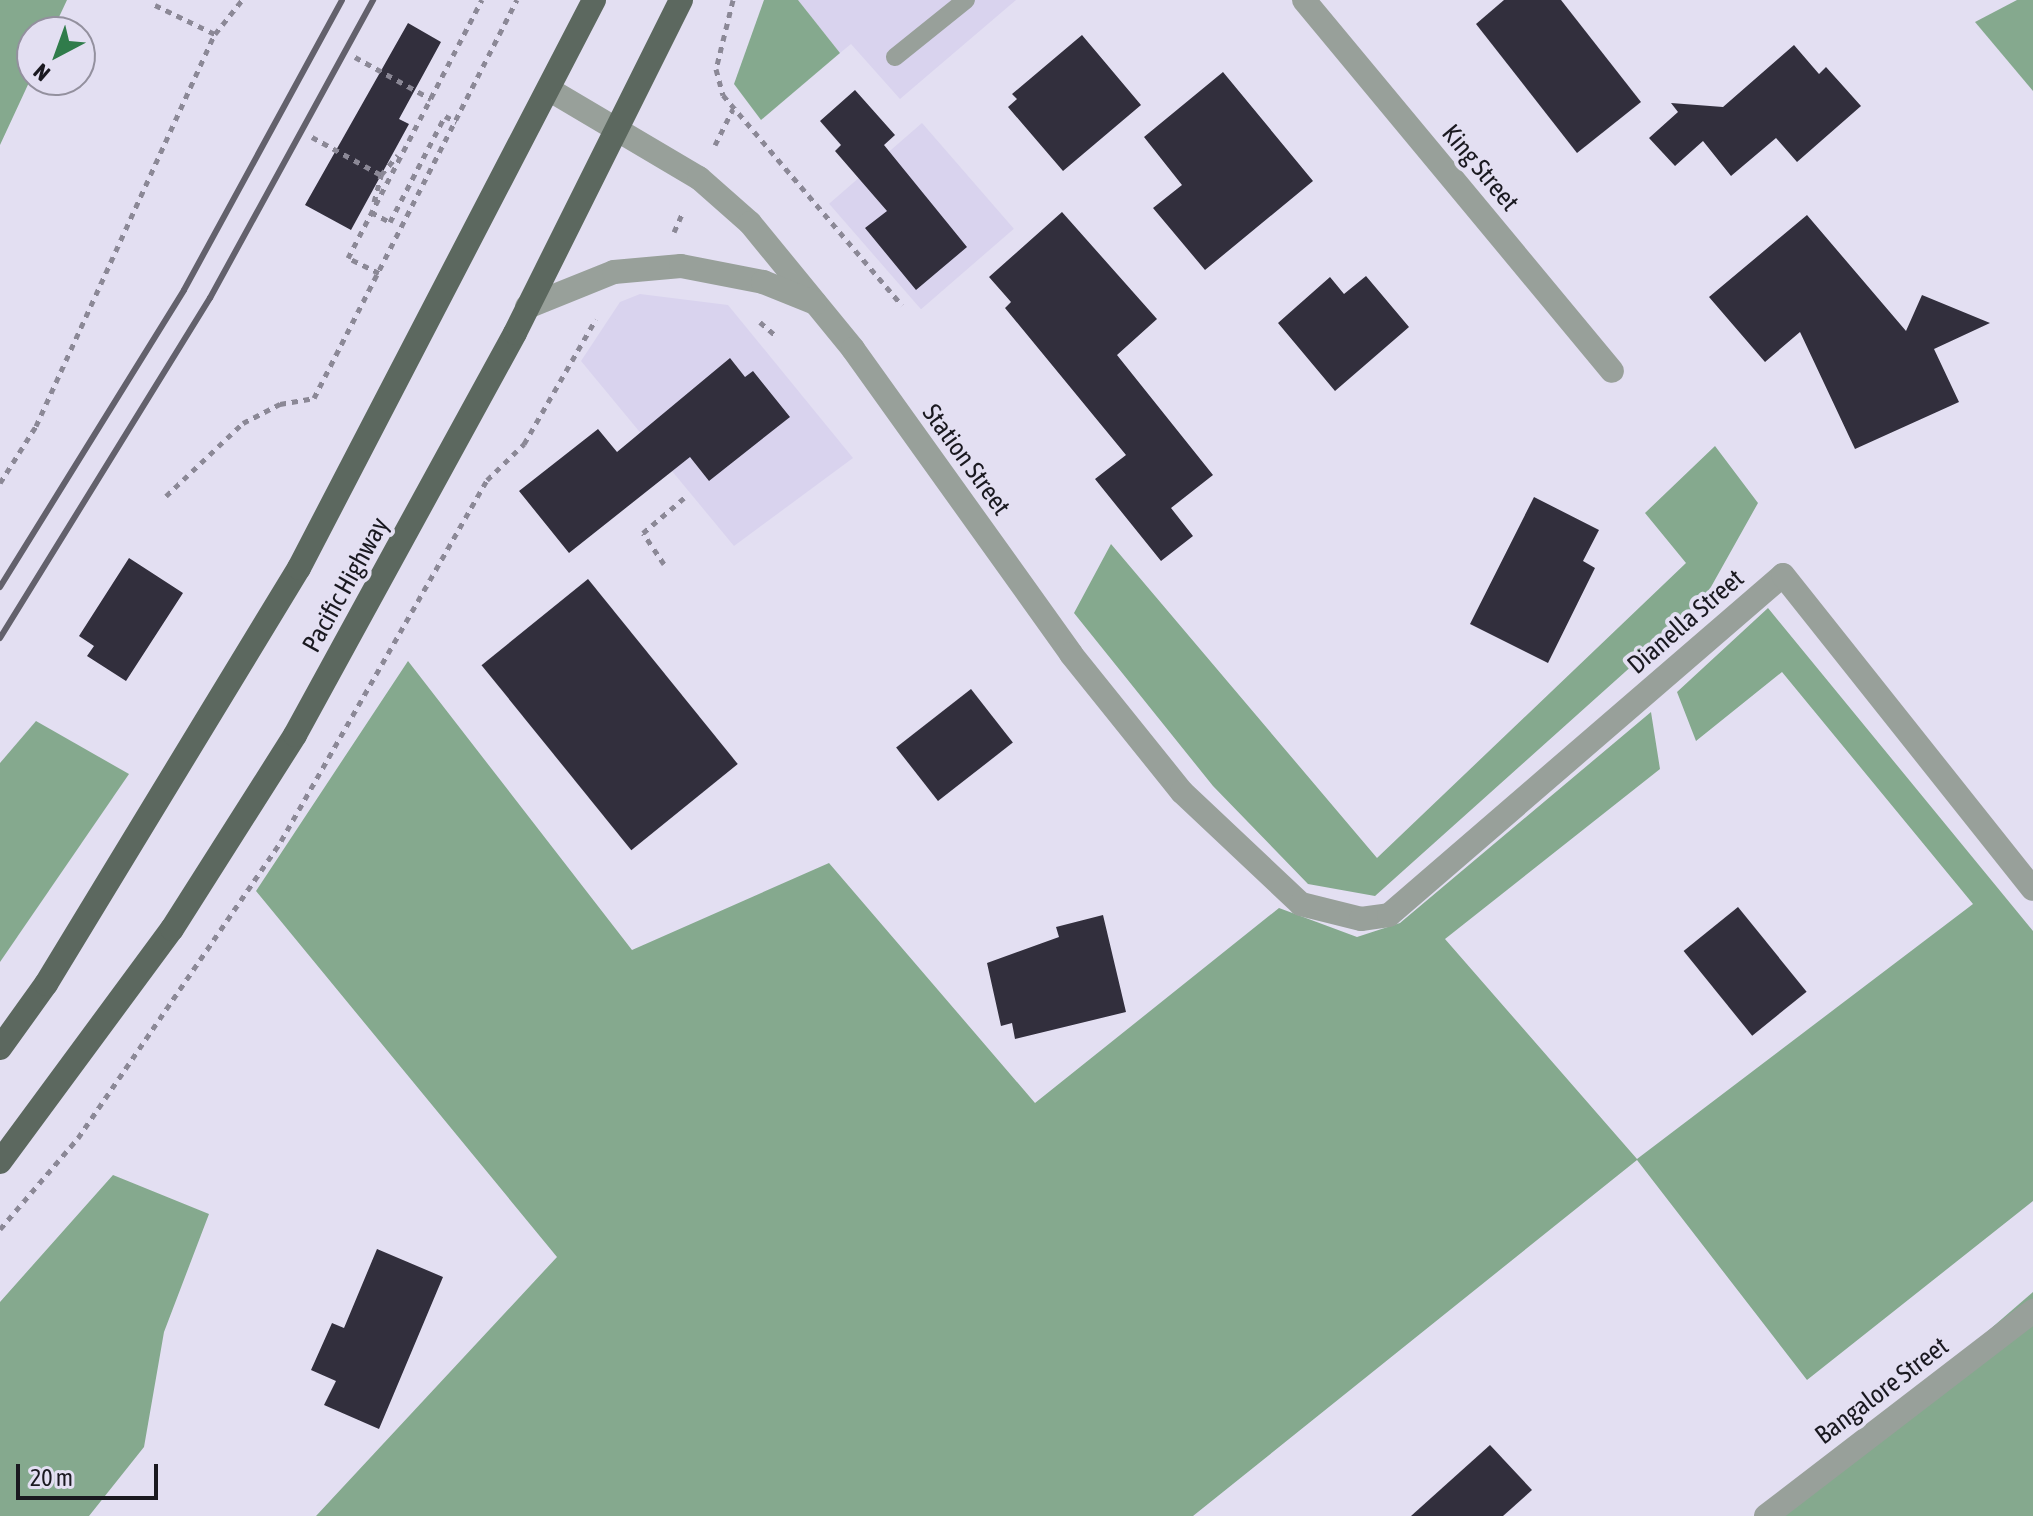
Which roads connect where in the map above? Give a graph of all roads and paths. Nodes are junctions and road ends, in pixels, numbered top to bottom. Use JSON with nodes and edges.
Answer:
{"nodes":[{"id":1,"x":242,"y":0,"type":"edge"},
{"id":2,"x":482,"y":0,"type":"edge"},
{"id":3,"x":517,"y":0,"type":"edge"},
{"id":4,"x":594,"y":0,"type":"edge"},
{"id":5,"x":681,"y":0,"type":"edge"},
{"id":6,"x":733,"y":0,"type":"edge"},
{"id":7,"x":966,"y":0,"type":"edge"},
{"id":8,"x":1304,"y":0,"type":"edge"},
{"id":9,"x":155,"y":5,"type":"dead end"},
{"id":10,"x":215,"y":34,"type":"junction"},
{"id":11,"x":355,"y":57,"type":"dead end"},
{"id":12,"x":895,"y":57,"type":"dead end"},
{"id":13,"x":550,"y":90,"type":"junction"},
{"id":14,"x":431,"y":99,"type":"junction"},
{"id":15,"x":457,"y":122,"type":"junction"},
{"id":16,"x":619,"y":129,"type":"junction"},
{"id":17,"x":312,"y":137,"type":"dead end"},
{"id":18,"x":407,"y":144,"type":"junction"},
{"id":19,"x":381,"y":175,"type":"junction"},
{"id":20,"x":371,"y":212,"type":"junction"},
{"id":21,"x":379,"y":273,"type":"junction"},
{"id":22,"x":817,"y":304,"type":"junction"},
{"id":23,"x":902,"y":305,"type":"dead end"},
{"id":24,"x":527,"y":307,"type":"junction"},
{"id":25,"x":601,"y":312,"type":"dead end"},
{"id":26,"x":756,"y":318,"type":"dead end"},
{"id":27,"x":775,"y":335,"type":"dead end"},
{"id":28,"x":1612,"y":371,"type":"dead end"},
{"id":29,"x":0,"y":483,"type":"edge"},
{"id":30,"x":166,"y":496,"type":"dead end"},
{"id":31,"x":684,"y":498,"type":"dead end"},
{"id":32,"x":664,"y":564,"type":"dead end"},
{"id":33,"x":2033,"y":889,"type":"edge"},
{"id":34,"x":1301,"y":904,"type":"joint"},
{"id":35,"x":0,"y":1048,"type":"edge"},
{"id":36,"x":0,"y":1162,"type":"edge"},
{"id":37,"x":0,"y":1229,"type":"edge"},
{"id":38,"x":2033,"y":1311,"type":"edge"},
{"id":39,"x":1766,"y":1516,"type":"edge"}],
"edges":[{"from":1,"to":10,"type":"path"},
{"from":2,"to":14,"type":"path"},
{"from":3,"to":15,"type":"path"},
{"from":4,"to":13,"type":"main road","name":"Pacific Highway"},
{"from":5,"to":16,"type":"main road","name":"Pacific Highway"},
{"from":6,"to":23,"type":"path"},
{"from":7,"to":12,"type":"lane"},
{"from":8,"to":28,"type":"street","name":"King Street"},
{"from":9,"to":10,"type":"path"},
{"from":10,"to":29,"type":"path"},
{"from":11,"to":14,"type":"path"},
{"from":13,"to":16,"type":"street","name":"Station Street"},
{"from":13,"to":35,"type":"main road","name":"Pacific Highway"},
{"from":14,"to":18,"type":"path"},
{"from":15,"to":20,"type":"path"},
{"from":15,"to":21,"type":"path"},
{"from":16,"to":22,"type":"street","name":"Station Street"},
{"from":16,"to":24,"type":"main road","name":"Pacific Highway"},
{"from":17,"to":19,"type":"path"},
{"from":18,"to":19,"type":"path"},
{"from":18,"to":20,"type":"path"},
{"from":19,"to":20,"type":"path"},
{"from":20,"to":21,"type":"path"},
{"from":21,"to":30,"type":"path"},
{"from":22,"to":24,"type":"street"},
{"from":22,"to":34,"type":"street","name":"Station Street"},
{"from":24,"to":36,"type":"main road","name":"Pacific Highway"},
{"from":25,"to":37,"type":"path"},
{"from":26,"to":27,"type":"path"},
{"from":31,"to":32,"type":"path"},
{"from":33,"to":34,"type":"street","name":"Dianella Street"},
{"from":38,"to":39,"type":"street","name":"Bangalore Street"}]}
